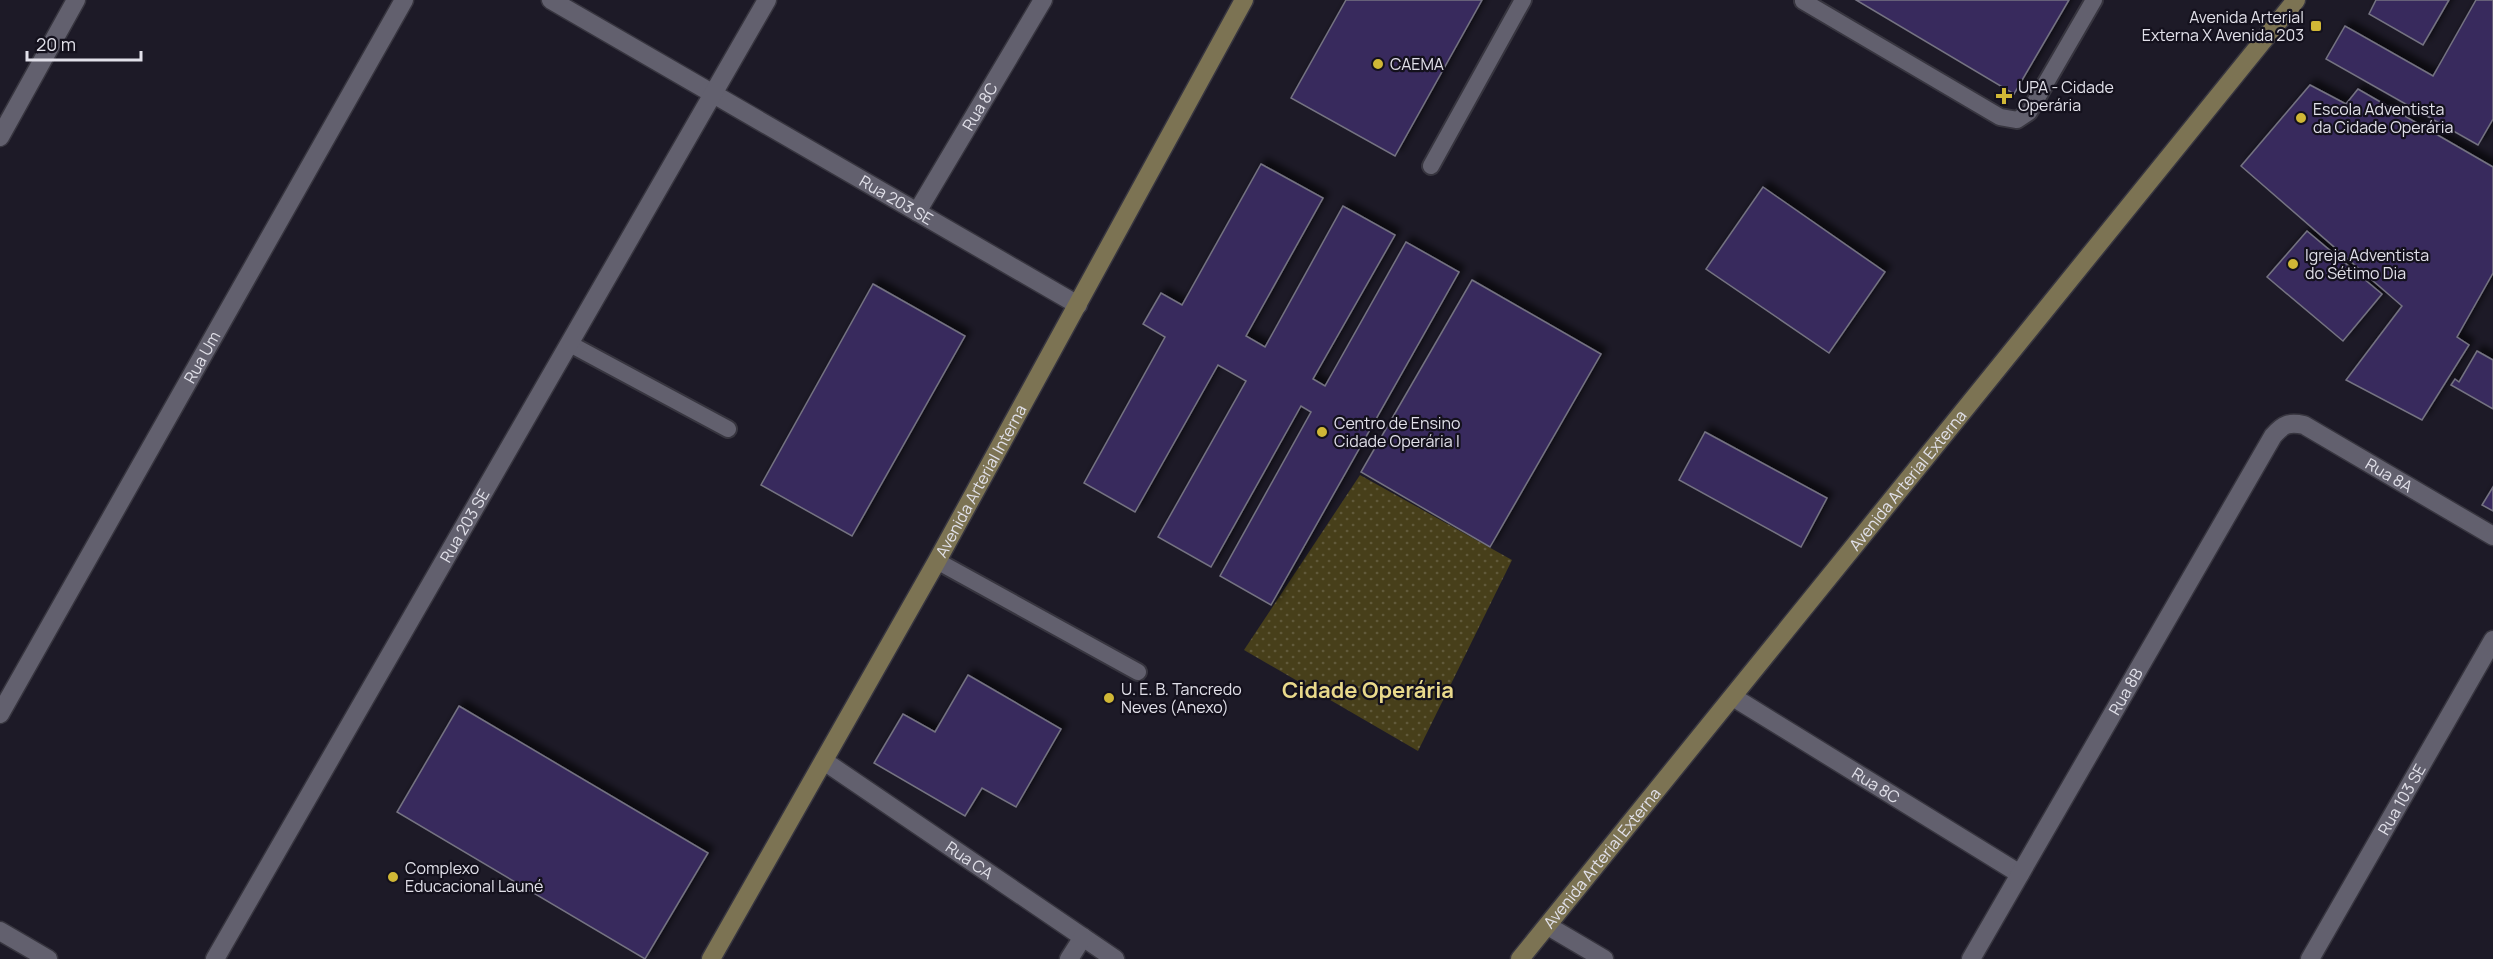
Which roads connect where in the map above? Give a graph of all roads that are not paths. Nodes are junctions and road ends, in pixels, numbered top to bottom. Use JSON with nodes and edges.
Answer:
{"nodes":[{"id":1,"x":76,"y":0,"type":"edge"},
{"id":2,"x":404,"y":0,"type":"edge"},
{"id":3,"x":551,"y":0,"type":"edge"},
{"id":4,"x":767,"y":0,"type":"edge"},
{"id":5,"x":1043,"y":0,"type":"edge"},
{"id":6,"x":1244,"y":0,"type":"edge"},
{"id":7,"x":1523,"y":0,"type":"edge"},
{"id":8,"x":2094,"y":0,"type":"edge"},
{"id":9,"x":2296,"y":0,"type":"edge"},
{"id":10,"x":1803,"y":1,"type":"edge"},
{"id":11,"x":713,"y":94,"type":"junction"},
{"id":12,"x":0,"y":137,"type":"edge"},
{"id":13,"x":1431,"y":166,"type":"dead end"},
{"id":14,"x":917,"y":212,"type":"junction"},
{"id":15,"x":1078,"y":305,"type":"junction"},
{"id":16,"x":570,"y":344,"type":"junction"},
{"id":17,"x":2282,"y":425,"type":"joint"},
{"id":18,"x":728,"y":429,"type":"dead end"},
{"id":19,"x":2493,"y":536,"type":"edge"},
{"id":20,"x":937,"y":561,"type":"junction"},
{"id":21,"x":2493,"y":640,"type":"edge"},
{"id":22,"x":1138,"y":672,"type":"dead end"},
{"id":23,"x":1733,"y":698,"type":"junction"},
{"id":24,"x":0,"y":714,"type":"edge"},
{"id":25,"x":824,"y":761,"type":"junction"},
{"id":26,"x":2020,"y":874,"type":"junction"},
{"id":27,"x":1548,"y":926,"type":"junction"},
{"id":28,"x":0,"y":931,"type":"edge"},
{"id":29,"x":1083,"y":937,"type":"junction"},
{"id":30,"x":48,"y":959,"type":"edge"},
{"id":31,"x":215,"y":959,"type":"edge"},
{"id":32,"x":711,"y":959,"type":"edge"},
{"id":33,"x":1069,"y":959,"type":"edge"},
{"id":34,"x":1115,"y":959,"type":"edge"},
{"id":35,"x":1520,"y":959,"type":"edge"},
{"id":36,"x":1604,"y":959,"type":"edge"},
{"id":37,"x":1971,"y":959,"type":"edge"},
{"id":38,"x":2310,"y":959,"type":"edge"}],
"edges":[{"from":1,"to":12,"type":"street"},
{"from":2,"to":24,"type":"street","name":"Rua Um"},
{"from":3,"to":11,"type":"street","name":"Rua 203 SE"},
{"from":4,"to":11,"type":"street","name":"Rua 203 SE"},
{"from":5,"to":14,"type":"street","name":"Rua 8C"},
{"from":6,"to":15,"type":"main road","name":"Avenida Arterial Interna"},
{"from":7,"to":13,"type":"lane"},
{"from":8,"to":10,"type":"lane"},
{"from":9,"to":23,"type":"main road","name":"Avenida Arterial Externa"},
{"from":11,"to":14,"type":"street","name":"Rua 203 SE"},
{"from":11,"to":16,"type":"street","name":"Rua 203 SE"},
{"from":14,"to":15,"type":"street","name":"Rua 203 SE"},
{"from":15,"to":20,"type":"main road","name":"Avenida Arterial Interna"},
{"from":16,"to":18,"type":"lane"},
{"from":16,"to":31,"type":"street","name":"Rua 203 SE"},
{"from":17,"to":19,"type":"street","name":"Rua 8A"},
{"from":17,"to":26,"type":"street","name":"Rua 8B"},
{"from":20,"to":22,"type":"lane"},
{"from":20,"to":25,"type":"main road","name":"Avenida Arterial Interna"},
{"from":21,"to":38,"type":"street","name":"Rua 103 SE"},
{"from":23,"to":26,"type":"street","name":"Rua 8C"},
{"from":23,"to":27,"type":"main road","name":"Avenida Arterial Externa"},
{"from":25,"to":29,"type":"street","name":"Rua CA"},
{"from":25,"to":32,"type":"main road","name":"Avenida Arterial Interna"},
{"from":26,"to":37,"type":"street","name":"Rua 8B"},
{"from":27,"to":35,"type":"main road","name":"Avenida Arterial Externa"},
{"from":27,"to":36,"type":"street"},
{"from":28,"to":30,"type":"street"},
{"from":29,"to":33,"type":"street"},
{"from":29,"to":34,"type":"street","name":"Rua CA"}]}
